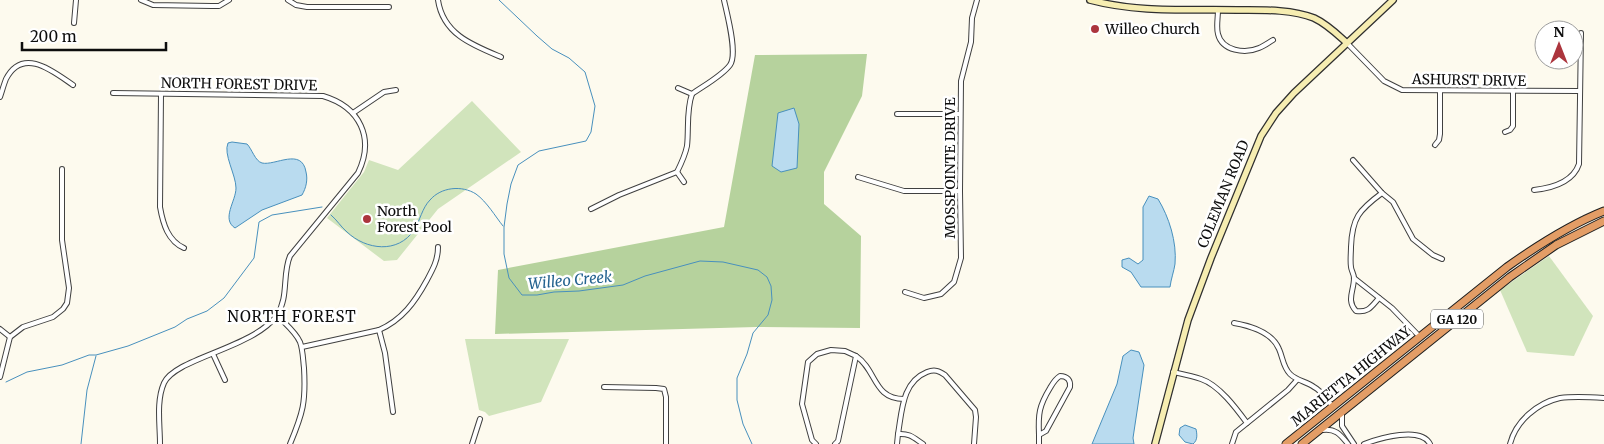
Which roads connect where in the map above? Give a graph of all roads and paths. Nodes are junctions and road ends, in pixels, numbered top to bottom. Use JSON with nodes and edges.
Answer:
{"nodes":[{"id":1,"x":76,"y":0,"type":"edge"},
{"id":2,"x":141,"y":0,"type":"edge"},
{"id":3,"x":229,"y":0,"type":"edge"},
{"id":4,"x":288,"y":0,"type":"edge"},
{"id":5,"x":438,"y":0,"type":"edge"},
{"id":6,"x":724,"y":0,"type":"edge"},
{"id":7,"x":977,"y":0,"type":"edge"},
{"id":8,"x":1090,"y":0,"type":"edge"},
{"id":9,"x":1393,"y":0,"type":"edge"},
{"id":10,"x":359,"y":2,"type":"dead end"},
{"id":11,"x":359,"y":7,"type":"junction"},
{"id":12,"x":389,"y":7,"type":"dead end"},
{"id":13,"x":1218,"y":10,"type":"junction"},
{"id":14,"x":74,"y":23,"type":"dead end"},
{"id":15,"x":1273,"y":40,"type":"dead end"},
{"id":16,"x":1347,"y":43,"type":"junction"},
{"id":17,"x":501,"y":57,"type":"dead end"},
{"id":18,"x":1581,"y":70,"type":"edge"},
{"id":19,"x":73,"y":85,"type":"dead end"},
{"id":20,"x":678,"y":88,"type":"dead end"},
{"id":21,"x":396,"y":90,"type":"dead end"},
{"id":22,"x":1440,"y":91,"type":"junction"},
{"id":23,"x":1513,"y":91,"type":"junction"},
{"id":24,"x":1580,"y":91,"type":"junction"},
{"id":25,"x":113,"y":93,"type":"dead end"},
{"id":26,"x":161,"y":94,"type":"junction"},
{"id":27,"x":692,"y":94,"type":"junction"},
{"id":28,"x":0,"y":97,"type":"edge"},
{"id":29,"x":353,"y":113,"type":"junction"},
{"id":30,"x":897,"y":114,"type":"dead end"},
{"id":31,"x":960,"y":114,"type":"junction"},
{"id":32,"x":1506,"y":132,"type":"dead end"},
{"id":33,"x":1435,"y":145,"type":"dead end"},
{"id":34,"x":1353,"y":160,"type":"dead end"},
{"id":35,"x":62,"y":169,"type":"dead end"},
{"id":36,"x":677,"y":172,"type":"junction"},
{"id":37,"x":858,"y":178,"type":"dead end"},
{"id":38,"x":684,"y":182,"type":"dead end"},
{"id":39,"x":960,"y":190,"type":"junction"},
{"id":40,"x":1534,"y":190,"type":"dead end"},
{"id":41,"x":1382,"y":193,"type":"junction"},
{"id":42,"x":590,"y":209,"type":"dead end"},
{"id":43,"x":1604,"y":211,"type":"edge"},
{"id":44,"x":1604,"y":221,"type":"edge"},
{"id":45,"x":438,"y":247,"type":"dead end"},
{"id":46,"x":184,"y":248,"type":"dead end"},
{"id":47,"x":1442,"y":259,"type":"dead end"},
{"id":48,"x":1354,"y":278,"type":"junction"},
{"id":49,"x":905,"y":292,"type":"dead end"},
{"id":50,"x":1379,"y":298,"type":"junction"},
{"id":51,"x":276,"y":315,"type":"junction"},
{"id":52,"x":1234,"y":323,"type":"dead end"},
{"id":53,"x":0,"y":328,"type":"edge"},
{"id":54,"x":379,"y":330,"type":"junction"},
{"id":55,"x":1420,"y":337,"type":"junction"},
{"id":56,"x":10,"y":338,"type":"junction"},
{"id":57,"x":302,"y":347,"type":"junction"},
{"id":58,"x":213,"y":354,"type":"junction"},
{"id":59,"x":856,"y":356,"type":"junction"},
{"id":60,"x":1173,"y":372,"type":"junction"},
{"id":61,"x":0,"y":377,"type":"edge"},
{"id":62,"x":225,"y":380,"type":"dead end"},
{"id":63,"x":1297,"y":380,"type":"junction"},
{"id":64,"x":604,"y":387,"type":"dead end"},
{"id":65,"x":1604,"y":398,"type":"edge"},
{"id":66,"x":904,"y":399,"type":"junction"},
{"id":67,"x":1333,"y":407,"type":"junction"},
{"id":68,"x":1344,"y":410,"type":"junction"},
{"id":69,"x":393,"y":412,"type":"dead end"},
{"id":70,"x":480,"y":419,"type":"dead end"},
{"id":71,"x":1246,"y":423,"type":"junction"},
{"id":72,"x":1320,"y":430,"type":"junction"},
{"id":73,"x":898,"y":434,"type":"junction"},
{"id":74,"x":1039,"y":435,"type":"junction"},
{"id":75,"x":1429,"y":443,"type":"edge"},
{"id":76,"x":160,"y":444,"type":"edge"},
{"id":77,"x":290,"y":444,"type":"edge"},
{"id":78,"x":472,"y":444,"type":"edge"},
{"id":79,"x":666,"y":444,"type":"edge"},
{"id":80,"x":816,"y":444,"type":"edge"},
{"id":81,"x":835,"y":444,"type":"edge"},
{"id":82,"x":897,"y":444,"type":"edge"},
{"id":83,"x":922,"y":444,"type":"edge"},
{"id":84,"x":974,"y":444,"type":"edge"},
{"id":85,"x":1039,"y":444,"type":"edge"},
{"id":86,"x":1155,"y":444,"type":"edge"},
{"id":87,"x":1232,"y":444,"type":"edge"},
{"id":88,"x":1286,"y":444,"type":"edge"},
{"id":89,"x":1302,"y":444,"type":"edge"},
{"id":90,"x":1348,"y":444,"type":"edge"},
{"id":91,"x":1354,"y":444,"type":"edge"},
{"id":92,"x":1364,"y":444,"type":"edge"},
{"id":93,"x":1510,"y":444,"type":"edge"}],
"edges":[{"from":1,"to":14,"type":"street"},
{"from":2,"to":3,"type":"street"},
{"from":4,"to":11,"type":"street"},
{"from":5,"to":17,"type":"street"},
{"from":6,"to":27,"type":"street"},
{"from":7,"to":31,"type":"street","name":"MOSSPOINTE DRIVE"},
{"from":8,"to":13,"type":"street"},
{"from":9,"to":16,"type":"street","name":"COLEMAN ROAD"},
{"from":10,"to":11,"type":"street"},
{"from":11,"to":12,"type":"street"},
{"from":13,"to":15,"type":"street"},
{"from":13,"to":16,"type":"street"},
{"from":16,"to":22,"type":"street","name":"ASHURST DRIVE"},
{"from":16,"to":60,"type":"street","name":"COLEMAN ROAD"},
{"from":18,"to":24,"type":"street"},
{"from":19,"to":28,"type":"street"},
{"from":20,"to":27,"type":"street"},
{"from":21,"to":29,"type":"street"},
{"from":22,"to":23,"type":"street","name":"ASHURST DRIVE"},
{"from":22,"to":33,"type":"street"},
{"from":23,"to":24,"type":"street","name":"ASHURST DRIVE"},
{"from":23,"to":32,"type":"street"},
{"from":24,"to":40,"type":"street"},
{"from":25,"to":26,"type":"street","name":"NORTH FOREST DRIVE"},
{"from":26,"to":29,"type":"street","name":"NORTH FOREST DRIVE"},
{"from":26,"to":46,"type":"street"},
{"from":27,"to":36,"type":"street"},
{"from":29,"to":51,"type":"street"},
{"from":30,"to":31,"type":"street"},
{"from":31,"to":39,"type":"street","name":"MOSSPOINTE DRIVE"},
{"from":34,"to":41,"type":"street"},
{"from":35,"to":56,"type":"street"},
{"from":36,"to":38,"type":"street"},
{"from":36,"to":42,"type":"street"},
{"from":37,"to":39,"type":"street"},
{"from":39,"to":49,"type":"street","name":"MOSSPOINTE DRIVE"},
{"from":41,"to":47,"type":"street"},
{"from":41,"to":48,"type":"street"},
{"from":43,"to":55,"type":"highway","name":"MARIETTA HIGHWAY","number":"GA 120"},
{"from":44,"to":68,"type":"highway","name":"MARIETTA HIGHWAY","number":"GA 120"},
{"from":45,"to":54,"type":"street"},
{"from":48,"to":50,"type":"street"},
{"from":48,"to":50,"type":"street"},
{"from":50,"to":55,"type":"street"},
{"from":51,"to":57,"type":"street"},
{"from":51,"to":58,"type":"street"},
{"from":52,"to":63,"type":"street"},
{"from":53,"to":56,"type":"street"},
{"from":54,"to":57,"type":"street"},
{"from":54,"to":69,"type":"street"},
{"from":55,"to":67,"type":"highway","name":"MARIETTA HIGHWAY","number":"GA 120"},
{"from":56,"to":61,"type":"street"},
{"from":57,"to":77,"type":"street"},
{"from":58,"to":62,"type":"street"},
{"from":58,"to":76,"type":"street"},
{"from":59,"to":66,"type":"street"},
{"from":59,"to":80,"type":"street"},
{"from":59,"to":81,"type":"street"},
{"from":60,"to":71,"type":"street"},
{"from":60,"to":86,"type":"street","name":"COLEMAN ROAD"},
{"from":63,"to":67,"type":"street"},
{"from":63,"to":71,"type":"street"},
{"from":64,"to":79,"type":"street"},
{"from":65,"to":93,"type":"street"},
{"from":66,"to":73,"type":"street"},
{"from":66,"to":84,"type":"street"},
{"from":67,"to":88,"type":"highway","name":"MARIETTA HIGHWAY","number":"GA 120"},
{"from":68,"to":72,"type":"highway","name":"MARIETTA HIGHWAY","number":"GA 120"},
{"from":68,"to":91,"type":"street"},
{"from":70,"to":78,"type":"street"},
{"from":71,"to":87,"type":"street"},
{"from":72,"to":89,"type":"highway","name":"MARIETTA HIGHWAY","number":"GA 120"},
{"from":72,"to":90,"type":"street"},
{"from":73,"to":82,"type":"street"},
{"from":73,"to":83,"type":"street"},
{"from":74,"to":74,"type":"street"},
{"from":74,"to":85,"type":"street"},
{"from":75,"to":92,"type":"street"}]}
